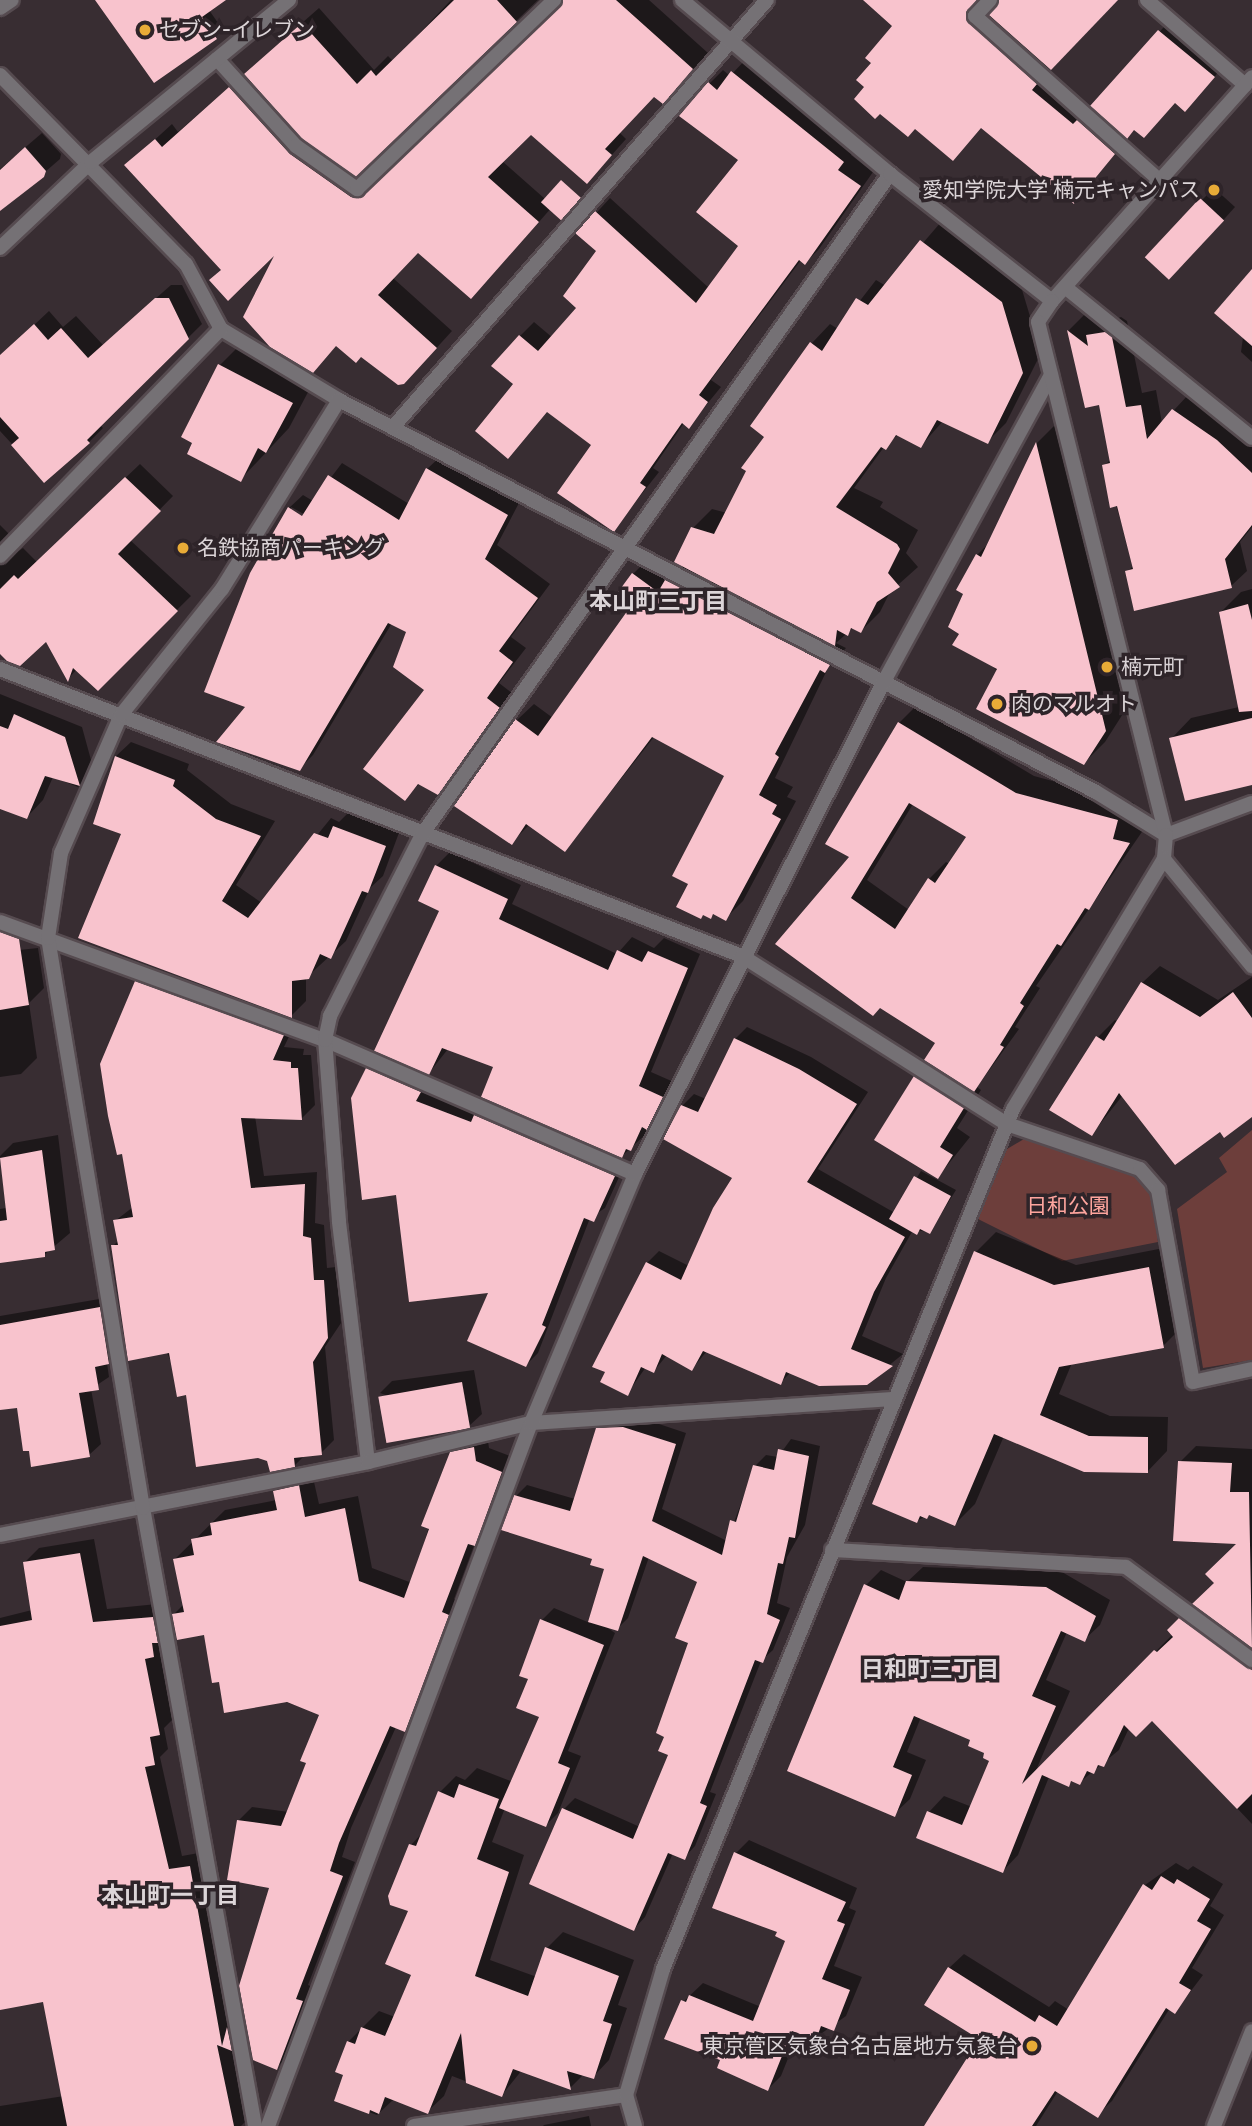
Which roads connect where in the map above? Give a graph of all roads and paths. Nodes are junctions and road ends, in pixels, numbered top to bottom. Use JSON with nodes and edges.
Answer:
{"nodes":[{"id":1,"x":12,"y":0,"type":"edge"},
{"id":2,"x":289,"y":0,"type":"edge"},
{"id":3,"x":554,"y":0,"type":"edge"},
{"id":4,"x":682,"y":0,"type":"edge"},
{"id":5,"x":767,"y":0,"type":"edge"},
{"id":6,"x":990,"y":0,"type":"edge"},
{"id":7,"x":1147,"y":0,"type":"edge"},
{"id":8,"x":0,"y":8,"type":"edge"},
{"id":9,"x":732,"y":41,"type":"junction"},
{"id":10,"x":217,"y":59,"type":"junction"},
{"id":11,"x":0,"y":75,"type":"edge"},
{"id":12,"x":1248,"y":81,"type":"edge"},
{"id":13,"x":91,"y":162,"type":"junction"},
{"id":14,"x":890,"y":174,"type":"junction"},
{"id":15,"x":1158,"y":180,"type":"junction"},
{"id":16,"x":0,"y":248,"type":"edge"},
{"id":17,"x":1065,"y":287,"type":"junction"},
{"id":18,"x":1052,"y":301,"type":"junction"},
{"id":19,"x":221,"y":329,"type":"junction"},
{"id":20,"x":1051,"y":375,"type":"junction"},
{"id":21,"x":339,"y":400,"type":"junction"},
{"id":22,"x":394,"y":426,"type":"junction"},
{"id":23,"x":1252,"y":438,"type":"edge"},
{"id":24,"x":625,"y":549,"type":"junction"},
{"id":25,"x":0,"y":556,"type":"edge"},
{"id":26,"x":0,"y":669,"type":"edge"},
{"id":27,"x":882,"y":685,"type":"junction"},
{"id":28,"x":121,"y":715,"type":"junction"},
{"id":29,"x":1252,"y":803,"type":"edge"},
{"id":30,"x":422,"y":833,"type":"junction"},
{"id":31,"x":1166,"y":835,"type":"junction"},
{"id":32,"x":1164,"y":859,"type":"junction"},
{"id":33,"x":0,"y":922,"type":"edge"},
{"id":34,"x":48,"y":938,"type":"junction"},
{"id":35,"x":742,"y":956,"type":"junction"},
{"id":36,"x":1252,"y":966,"type":"edge"},
{"id":37,"x":326,"y":1040,"type":"junction"},
{"id":38,"x":1007,"y":1124,"type":"junction"},
{"id":39,"x":635,"y":1174,"type":"junction"},
{"id":40,"x":1252,"y":1370,"type":"edge"},
{"id":41,"x":893,"y":1399,"type":"junction"},
{"id":42,"x":531,"y":1423,"type":"junction"},
{"id":43,"x":368,"y":1462,"type":"junction"},
{"id":44,"x":143,"y":1508,"type":"junction"},
{"id":45,"x":0,"y":1535,"type":"edge"},
{"id":46,"x":832,"y":1550,"type":"junction"},
{"id":47,"x":1252,"y":1660,"type":"edge"},
{"id":48,"x":1252,"y":2031,"type":"edge"},
{"id":49,"x":626,"y":2095,"type":"junction"},
{"id":50,"x":255,"y":2126,"type":"edge"},
{"id":51,"x":268,"y":2126,"type":"edge"},
{"id":52,"x":414,"y":2126,"type":"edge"},
{"id":53,"x":635,"y":2126,"type":"edge"},
{"id":54,"x":1214,"y":2126,"type":"edge"}],
"edges":[{"from":1,"to":8,"type":"street"},
{"from":2,"to":10,"type":"street"},
{"from":3,"to":10,"type":"street"},
{"from":4,"to":9,"type":"street"},
{"from":5,"to":9,"type":"street"},
{"from":6,"to":15,"type":"street"},
{"from":7,"to":12,"type":"street"},
{"from":9,"to":14,"type":"street"},
{"from":9,"to":22,"type":"street"},
{"from":10,"to":13,"type":"street"},
{"from":11,"to":13,"type":"street"},
{"from":12,"to":15,"type":"street"},
{"from":13,"to":16,"type":"street"},
{"from":13,"to":19,"type":"street"},
{"from":14,"to":18,"type":"street"},
{"from":14,"to":24,"type":"street"},
{"from":15,"to":17,"type":"street"},
{"from":17,"to":18,"type":"street"},
{"from":17,"to":23,"type":"street"},
{"from":18,"to":20,"type":"street"},
{"from":19,"to":21,"type":"street"},
{"from":19,"to":25,"type":"street"},
{"from":20,"to":27,"type":"street"},
{"from":20,"to":31,"type":"street"},
{"from":21,"to":22,"type":"street"},
{"from":21,"to":28,"type":"street"},
{"from":22,"to":24,"type":"street"},
{"from":24,"to":27,"type":"street"},
{"from":24,"to":30,"type":"street"},
{"from":26,"to":28,"type":"street"},
{"from":27,"to":31,"type":"street"},
{"from":27,"to":35,"type":"street"},
{"from":28,"to":30,"type":"street"},
{"from":28,"to":34,"type":"street"},
{"from":29,"to":31,"type":"street"},
{"from":30,"to":35,"type":"street"},
{"from":30,"to":37,"type":"street"},
{"from":31,"to":32,"type":"street"},
{"from":32,"to":36,"type":"street"},
{"from":32,"to":38,"type":"street"},
{"from":33,"to":34,"type":"street"},
{"from":34,"to":37,"type":"street"},
{"from":34,"to":44,"type":"street"},
{"from":35,"to":38,"type":"street"},
{"from":35,"to":39,"type":"street"},
{"from":37,"to":39,"type":"street"},
{"from":37,"to":43,"type":"street"},
{"from":38,"to":40,"type":"street"},
{"from":38,"to":41,"type":"street"},
{"from":39,"to":42,"type":"street"},
{"from":41,"to":42,"type":"street"},
{"from":41,"to":46,"type":"street"},
{"from":42,"to":43,"type":"street"},
{"from":42,"to":51,"type":"street"},
{"from":43,"to":44,"type":"street"},
{"from":44,"to":45,"type":"street"},
{"from":44,"to":50,"type":"street"},
{"from":46,"to":47,"type":"street"},
{"from":46,"to":49,"type":"street"},
{"from":48,"to":54,"type":"street"},
{"from":49,"to":52,"type":"street"},
{"from":49,"to":53,"type":"street"}]}
